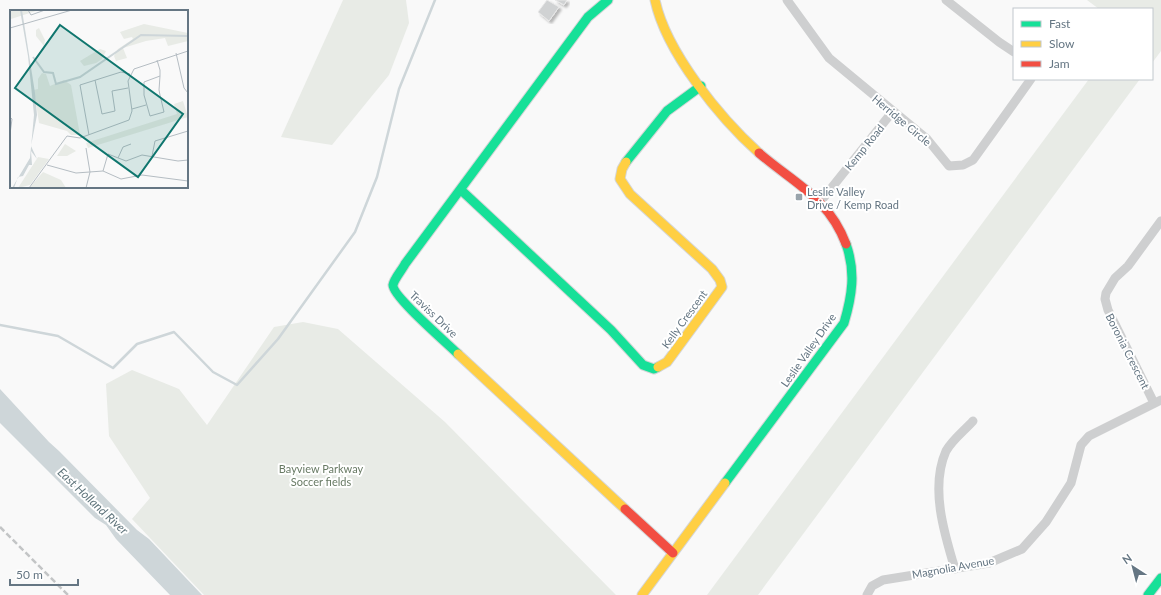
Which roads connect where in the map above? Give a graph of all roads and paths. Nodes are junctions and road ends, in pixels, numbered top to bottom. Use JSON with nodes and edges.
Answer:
{"nodes":[{"id":1,"x":608,"y":0,"type":"edge"},
{"id":2,"x":655,"y":0,"type":"edge"},
{"id":3,"x":787,"y":0,"type":"edge"},
{"id":4,"x":946,"y":0,"type":"edge"},
{"id":5,"x":1013,"y":51,"type":"edge"},
{"id":6,"x":1030,"y":80,"type":"edge"},
{"id":7,"x":701,"y":86,"type":"junction"},
{"id":8,"x":893,"y":112,"type":"junction"},
{"id":9,"x":461,"y":190,"type":"junction"},
{"id":10,"x":821,"y":201,"type":"junction"},
{"id":11,"x":1161,"y":221,"type":"edge"},
{"id":12,"x":1158,"y":402,"type":"edge"},
{"id":13,"x":972,"y":421,"type":"dead end"},
{"id":14,"x":673,"y":553,"type":"junction"},
{"id":15,"x":955,"y":569,"type":"junction"},
{"id":16,"x":1161,"y":578,"type":"edge"},
{"id":17,"x":642,"y":595,"type":"edge"},
{"id":18,"x":866,"y":595,"type":"edge"},
{"id":19,"x":1148,"y":595,"type":"edge"}],
"edges":[{"from":1,"to":9,"type":"street","name":"Traviss Drive"},
{"from":2,"to":7,"type":"street","name":"Leslie Valley Drive"},
{"from":3,"to":8,"type":"street","name":"Herridge Circle"},
{"from":4,"to":5,"type":"street"},
{"from":6,"to":8,"type":"street","name":"Herridge Circle"},
{"from":7,"to":9,"type":"street","name":"Kelly Crescent"},
{"from":7,"to":10,"type":"street","name":"Leslie Valley Drive"},
{"from":8,"to":10,"type":"street","name":"Kemp Road"},
{"from":9,"to":14,"type":"street","name":"Traviss Drive"},
{"from":10,"to":14,"type":"street","name":"Leslie Valley Drive"},
{"from":11,"to":12,"type":"street","name":"Boronia Crescent"},
{"from":12,"to":15,"type":"street","name":"Magnolia Avenue"},
{"from":13,"to":15,"type":"street"},
{"from":14,"to":17,"type":"street","name":"Leslie Valley Drive"},
{"from":15,"to":18,"type":"street","name":"Magnolia Avenue"},
{"from":16,"to":19,"type":"street"}]}
